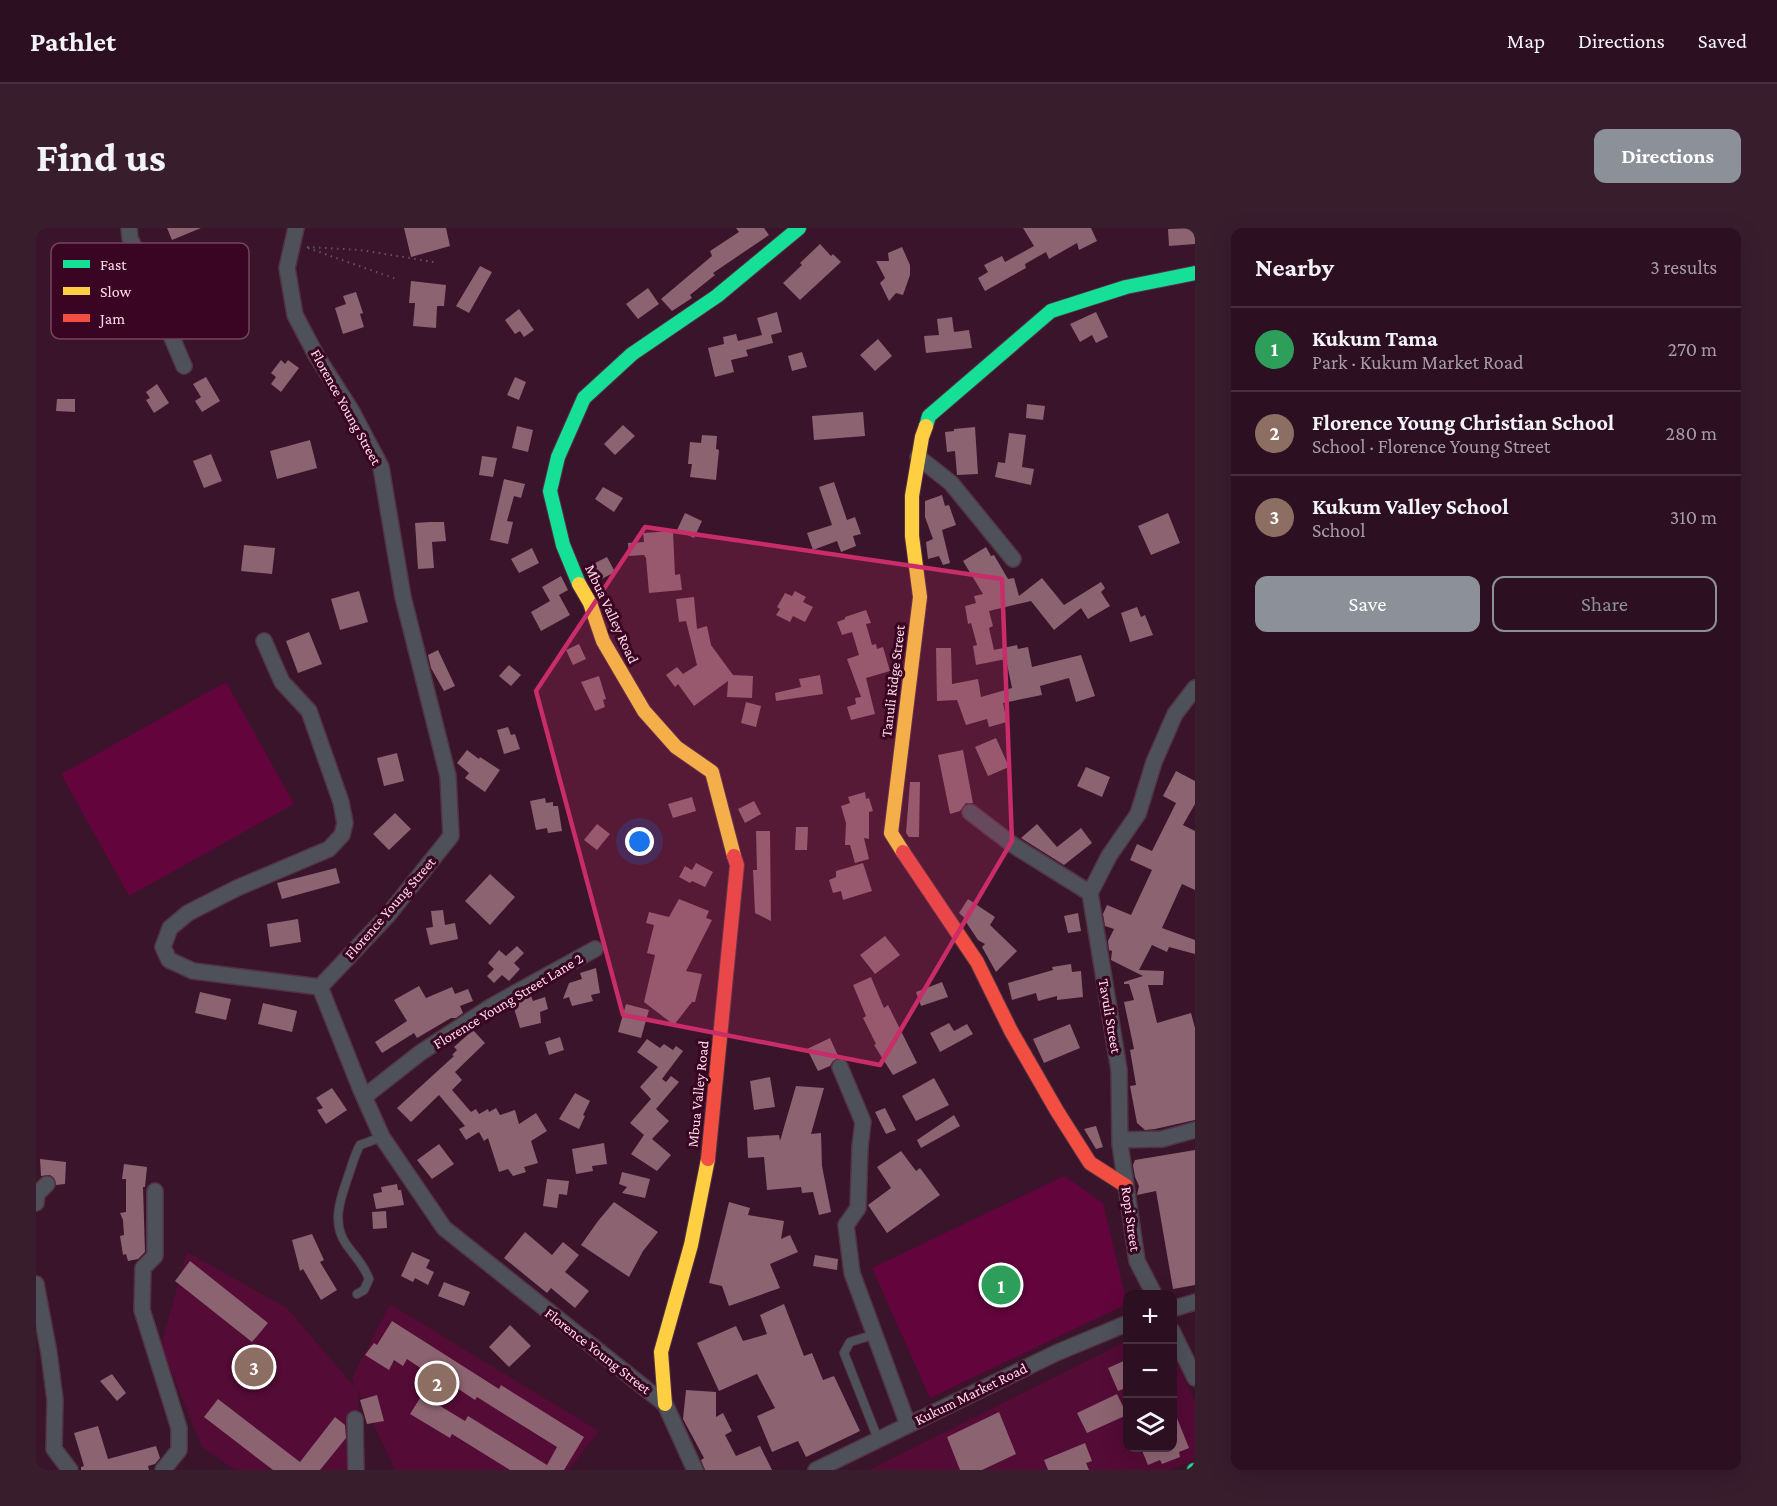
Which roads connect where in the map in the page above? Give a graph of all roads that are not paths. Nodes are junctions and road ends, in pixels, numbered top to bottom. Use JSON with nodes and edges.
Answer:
{"nodes":[{"id":1,"x":129,"y":228,"type":"edge"},
{"id":2,"x":296,"y":228,"type":"edge"},
{"id":3,"x":799,"y":228,"type":"edge"},
{"id":4,"x":132,"y":243,"type":"edge"},
{"id":5,"x":1195,"y":273,"type":"edge"},
{"id":6,"x":172,"y":339,"type":"edge"},
{"id":7,"x":183,"y":366,"type":"dead end"},
{"id":8,"x":918,"y":457,"type":"junction"},
{"id":9,"x":1013,"y":559,"type":"dead end"},
{"id":10,"x":264,"y":641,"type":"dead end"},
{"id":11,"x":1195,"y":688,"type":"edge"},
{"id":12,"x":970,"y":813,"type":"dead end"},
{"id":13,"x":1090,"y":893,"type":"junction"},
{"id":14,"x":595,"y":949,"type":"dead end"},
{"id":15,"x":320,"y":987,"type":"junction"},
{"id":16,"x":840,"y":1066,"type":"dead end"},
{"id":17,"x":364,"y":1097,"type":"junction"},
{"id":18,"x":1195,"y":1130,"type":"edge"},
{"id":19,"x":382,"y":1137,"type":"junction"},
{"id":20,"x":1120,"y":1140,"type":"junction"},
{"id":21,"x":47,"y":1184,"type":"dead end"},
{"id":22,"x":1126,"y":1186,"type":"junction"},
{"id":23,"x":155,"y":1191,"type":"dead end"},
{"id":24,"x":36,"y":1203,"type":"edge"},
{"id":25,"x":36,"y":1284,"type":"edge"},
{"id":26,"x":1152,"y":1290,"type":"edge"},
{"id":27,"x":357,"y":1294,"type":"dead end"},
{"id":28,"x":1195,"y":1302,"type":"edge"},
{"id":29,"x":1177,"y":1308,"type":"edge"},
{"id":30,"x":1123,"y":1325,"type":"edge"},
{"id":31,"x":876,"y":1334,"type":"junction"},
{"id":32,"x":1177,"y":1340,"type":"edge"},
{"id":33,"x":1195,"y":1378,"type":"edge"},
{"id":34,"x":665,"y":1404,"type":"junction"},
{"id":35,"x":355,"y":1419,"type":"dead end"},
{"id":36,"x":908,"y":1425,"type":"junction"},
{"id":37,"x":878,"y":1439,"type":"junction"},
{"id":38,"x":70,"y":1470,"type":"edge"},
{"id":39,"x":163,"y":1470,"type":"edge"},
{"id":40,"x":356,"y":1470,"type":"edge"},
{"id":41,"x":695,"y":1470,"type":"edge"},
{"id":42,"x":816,"y":1470,"type":"edge"}],
"edges":[{"from":1,"to":4,"type":"street"},
{"from":2,"to":15,"type":"street","name":"Florence Young Street"},
{"from":3,"to":34,"type":"street","name":"Mbua Valley Road"},
{"from":5,"to":8,"type":"street","name":"Tanuli Ridge Street"},
{"from":6,"to":7,"type":"street"},
{"from":8,"to":9,"type":"street"},
{"from":8,"to":22,"type":"street","name":"Tanuli Ridge Street"},
{"from":10,"to":15,"type":"street"},
{"from":11,"to":13,"type":"street"},
{"from":12,"to":13,"type":"street"},
{"from":13,"to":20,"type":"street","name":"Tavuli Street"},
{"from":14,"to":17,"type":"street","name":"Florence Young Street Lane 2"},
{"from":15,"to":17,"type":"street","name":"Florence Young Street"},
{"from":16,"to":31,"type":"street"},
{"from":17,"to":19,"type":"street","name":"Florence Young Street"},
{"from":18,"to":20,"type":"street"},
{"from":19,"to":27,"type":"lane"},
{"from":19,"to":34,"type":"street","name":"Florence Young Street"},
{"from":20,"to":22,"type":"street","name":"Ropi Street"},
{"from":21,"to":24,"type":"street"},
{"from":22,"to":26,"type":"street","name":"Ropi Street"},
{"from":23,"to":39,"type":"street"},
{"from":25,"to":38,"type":"street"},
{"from":28,"to":29,"type":"street"},
{"from":30,"to":36,"type":"street","name":"Kukum Market Road"},
{"from":31,"to":36,"type":"street"},
{"from":31,"to":37,"type":"lane"},
{"from":32,"to":33,"type":"street"},
{"from":34,"to":41,"type":"street","name":"Florence Young Street"},
{"from":35,"to":40,"type":"street"},
{"from":36,"to":37,"type":"street","name":"Kukum Market Road"},
{"from":37,"to":42,"type":"street","name":"Kukum Market Road"}]}
